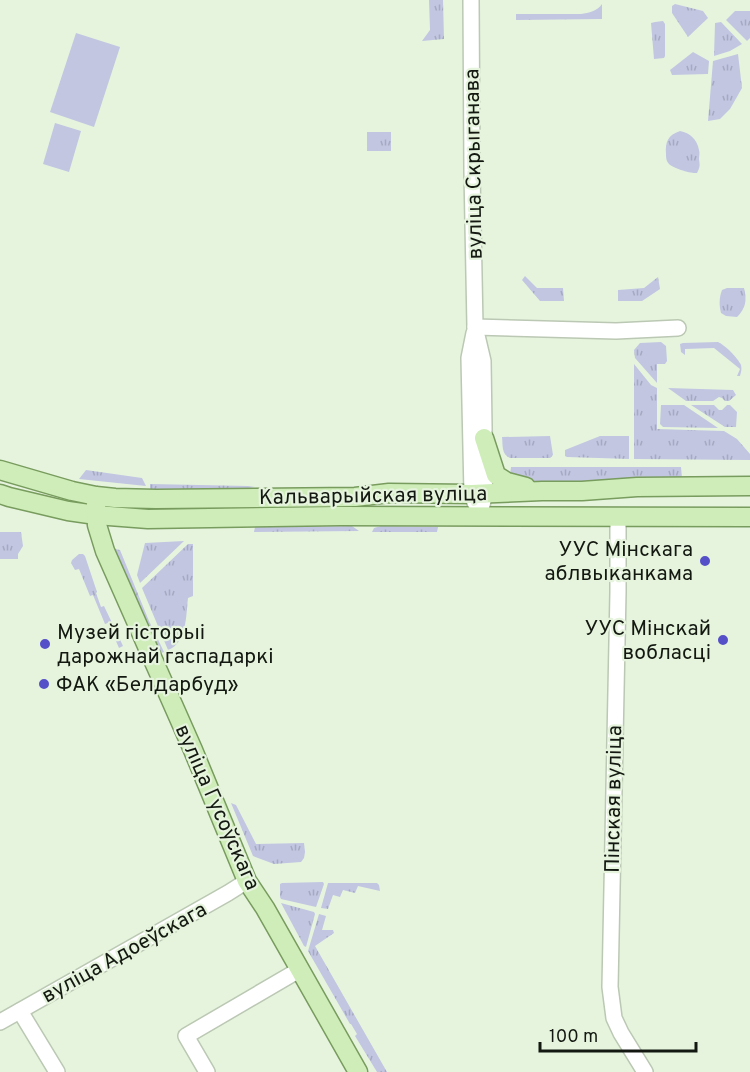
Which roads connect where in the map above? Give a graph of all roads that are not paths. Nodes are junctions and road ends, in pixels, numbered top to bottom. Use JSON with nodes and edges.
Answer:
{"nodes":[{"id":1,"x":471,"y":0,"type":"edge"},
{"id":2,"x":475,"y":327,"type":"junction"},
{"id":3,"x":678,"y":328,"type":"dead end"},
{"id":4,"x":484,"y":438,"type":"junction"},
{"id":5,"x":0,"y":470,"type":"edge"},
{"id":6,"x":750,"y":486,"type":"edge"},
{"id":7,"x":637,"y":487,"type":"junction"},
{"id":8,"x":542,"y":491,"type":"junction"},
{"id":9,"x":0,"y":494,"type":"edge"},
{"id":10,"x":478,"y":494,"type":"junction"},
{"id":11,"x":96,"y":496,"type":"junction"},
{"id":12,"x":96,"y":515,"type":"junction"},
{"id":13,"x":479,"y":517,"type":"junction"},
{"id":14,"x":626,"y":517,"type":"junction"},
{"id":15,"x":750,"y":517,"type":"edge"},
{"id":16,"x":247,"y":881,"type":"junction"},
{"id":17,"x":299,"y":970,"type":"junction"},
{"id":18,"x":20,"y":1011,"type":"junction"},
{"id":19,"x":0,"y":1022,"type":"edge"},
{"id":20,"x":57,"y":1072,"type":"edge"},
{"id":21,"x":207,"y":1072,"type":"edge"},
{"id":22,"x":358,"y":1072,"type":"edge"},
{"id":23,"x":645,"y":1072,"type":"edge"}],
"edges":[{"from":1,"to":2,"type":"street","name":"вуліца Скрыганава"},
{"from":2,"to":3,"type":"street"},
{"from":2,"to":4,"type":"street","name":"вуліца Скрыганава"},
{"from":2,"to":10,"type":"street","name":"вуліца Скрыганава"},
{"from":4,"to":8,"type":"main road"},
{"from":4,"to":10,"type":"street","name":"вуліца Скрыганава"},
{"from":5,"to":11,"type":"main road","name":"Кальварыйская вуліца"},
{"from":6,"to":7,"type":"main road","name":"Кальварыйская вуліца"},
{"from":7,"to":8,"type":"main road","name":"Кальварыйская вуліца"},
{"from":7,"to":14,"type":"main road"},
{"from":8,"to":10,"type":"main road","name":"Кальварыйская вуліца"},
{"from":9,"to":12,"type":"main road","name":"Кальварыйская вуліца"},
{"from":10,"to":11,"type":"main road","name":"Кальварыйская вуліца"},
{"from":10,"to":13,"type":"street","name":"вуліца Скрыганава"},
{"from":11,"to":12,"type":"main road","name":"вуліца Гусоўскага"},
{"from":12,"to":13,"type":"main road","name":"Кальварыйская вуліца"},
{"from":12,"to":16,"type":"main road","name":"вуліца Гусоўскага"},
{"from":13,"to":14,"type":"main road","name":"Кальварыйская вуліца"},
{"from":14,"to":15,"type":"main road","name":"Кальварыйская вуліца"},
{"from":14,"to":23,"type":"street","name":"Пінская вуліца"},
{"from":16,"to":17,"type":"main road","name":"вуліца Гусоўскага"},
{"from":16,"to":18,"type":"street","name":"вуліца Адоеўскага"},
{"from":17,"to":21,"type":"street"},
{"from":17,"to":22,"type":"main road","name":"вуліца Гусоўскага"},
{"from":18,"to":19,"type":"street","name":"вуліца Адоеўскага"},
{"from":18,"to":20,"type":"street"}]}
